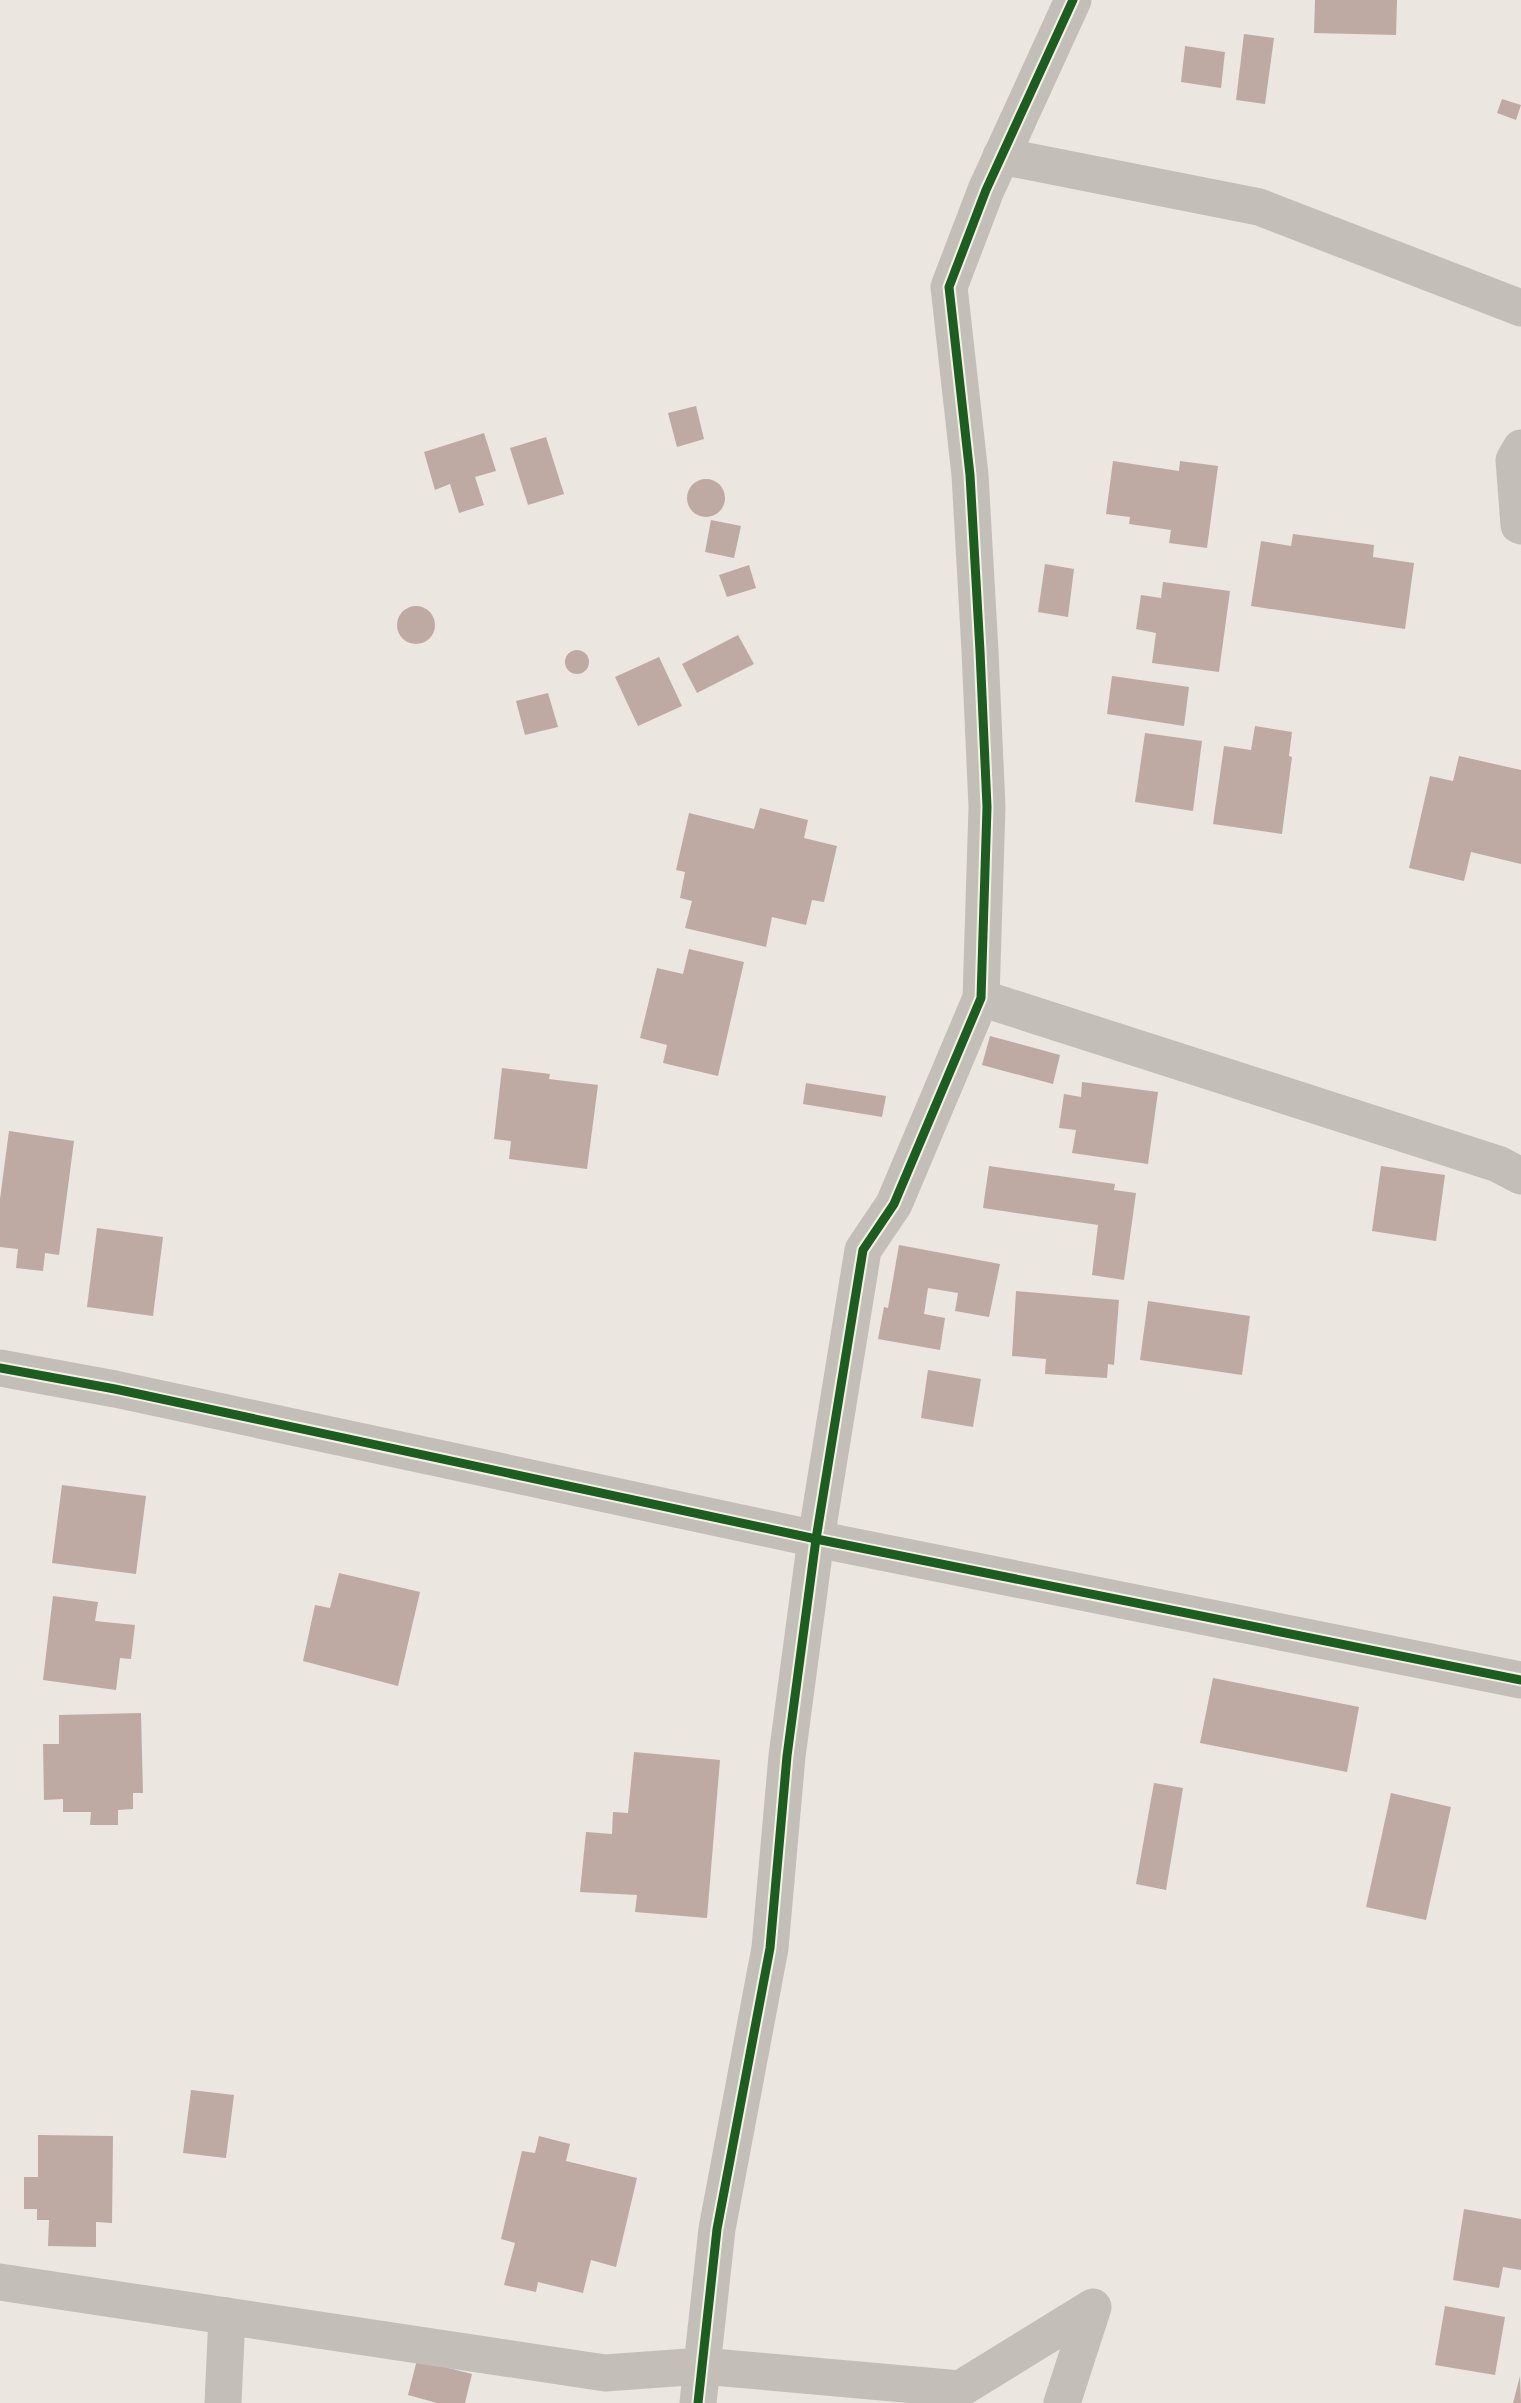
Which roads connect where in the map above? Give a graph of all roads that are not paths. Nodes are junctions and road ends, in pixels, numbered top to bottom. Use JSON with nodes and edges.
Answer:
{"nodes":[{"id":1,"x":1073,"y":0,"type":"edge"},
{"id":2,"x":1001,"y":156,"type":"junction"},
{"id":3,"x":1521,"y":308,"type":"edge"},
{"id":4,"x":1521,"y":448,"type":"edge"},
{"id":5,"x":1521,"y":526,"type":"edge"},
{"id":6,"x":981,"y":998,"type":"junction"},
{"id":7,"x":1521,"y":1177,"type":"edge"},
{"id":8,"x":0,"y":1368,"type":"edge"},
{"id":9,"x":816,"y":1539,"type":"junction"},
{"id":10,"x":1521,"y":1680,"type":"edge"},
{"id":11,"x":0,"y":2282,"type":"edge"},
{"id":12,"x":227,"y":2316,"type":"junction"},
{"id":13,"x":702,"y":2366,"type":"junction"},
{"id":14,"x":223,"y":2403,"type":"edge"},
{"id":15,"x":698,"y":2403,"type":"edge"},
{"id":16,"x":1062,"y":2403,"type":"edge"}],
"edges":[{"from":1,"to":2,"type":"street"},
{"from":2,"to":3,"type":"street"},
{"from":2,"to":6,"type":"street"},
{"from":4,"to":5,"type":"street"},
{"from":6,"to":7,"type":"street"},
{"from":6,"to":9,"type":"street"},
{"from":8,"to":9,"type":"street"},
{"from":9,"to":10,"type":"street"},
{"from":9,"to":13,"type":"street"},
{"from":11,"to":12,"type":"street"},
{"from":12,"to":13,"type":"street"},
{"from":12,"to":14,"type":"street"},
{"from":13,"to":15,"type":"street"},
{"from":13,"to":16,"type":"street"}]}
